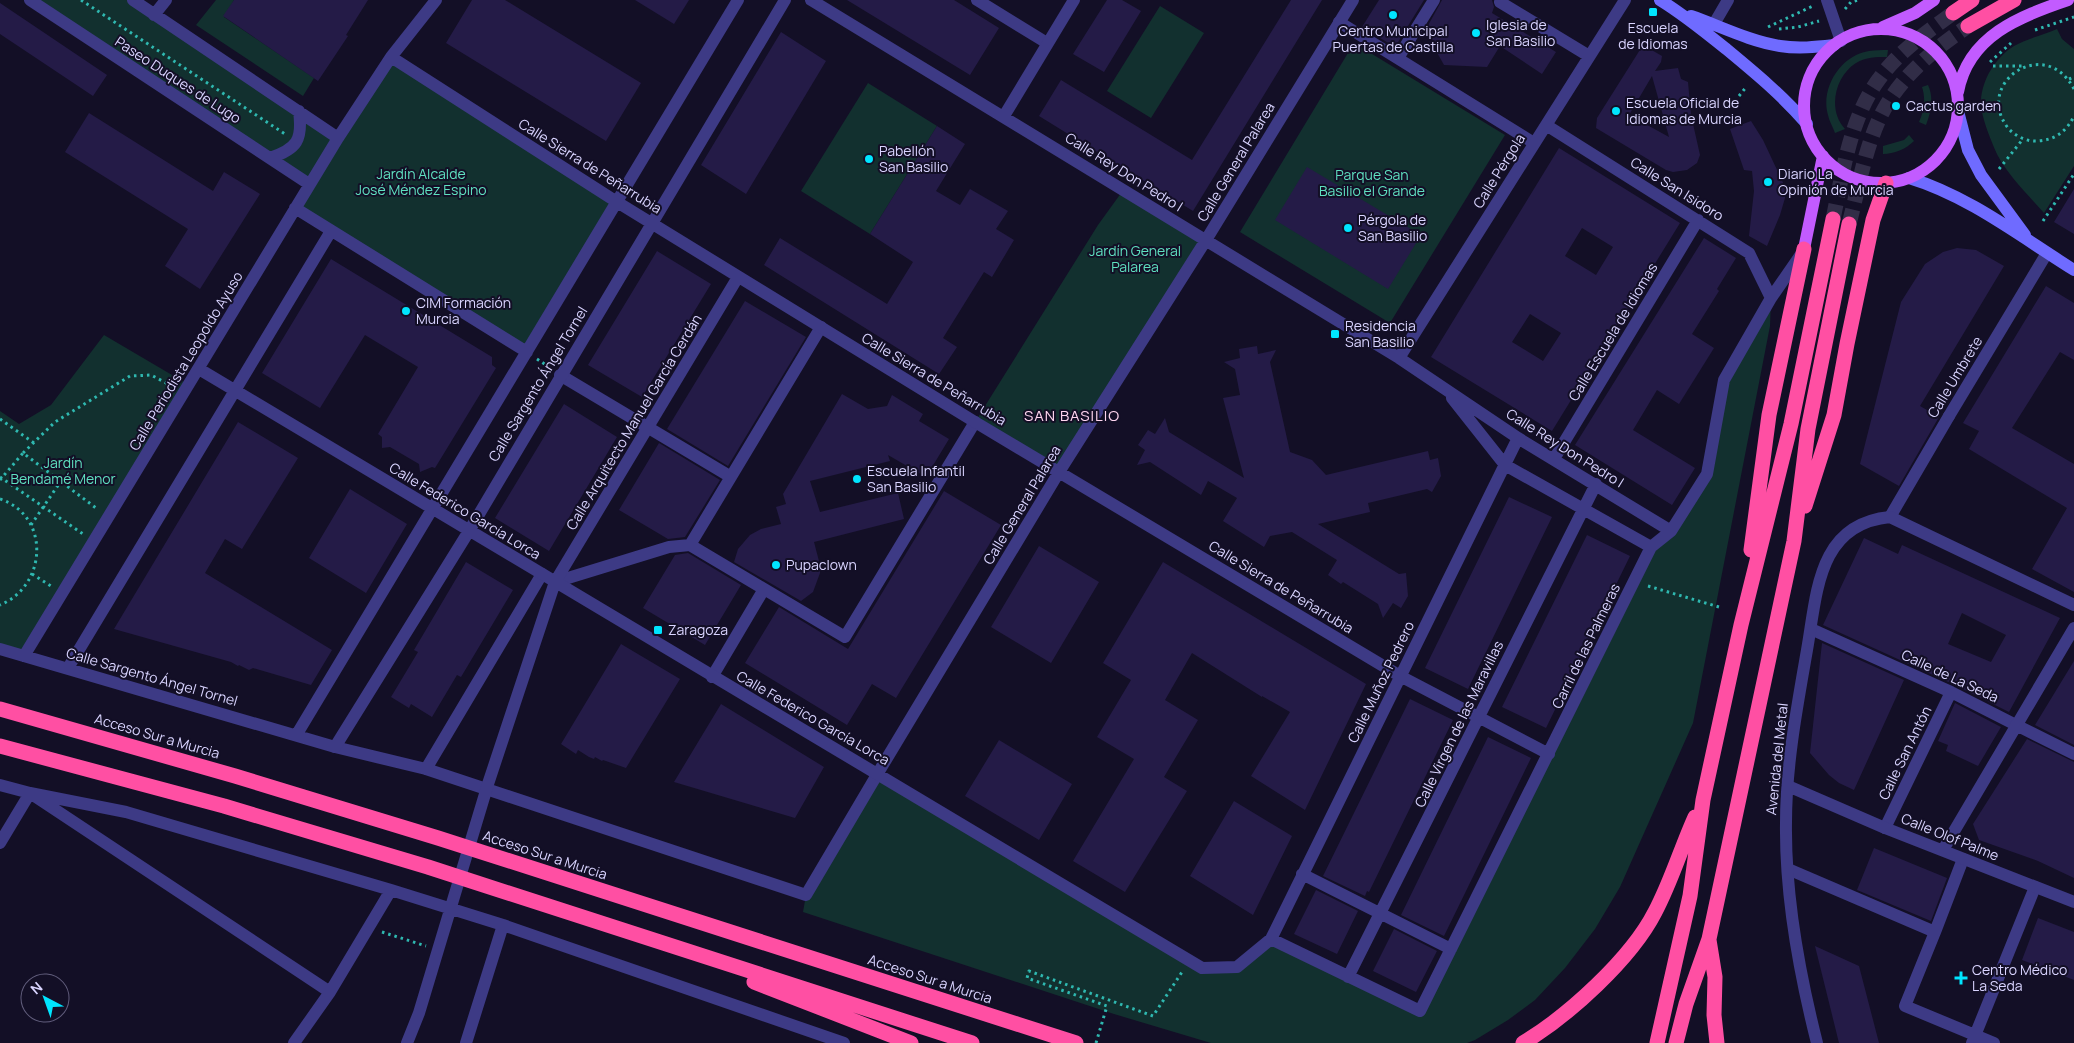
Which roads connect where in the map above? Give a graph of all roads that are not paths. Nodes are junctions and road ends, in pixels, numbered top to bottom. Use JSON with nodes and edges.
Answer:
{"nodes":[{"id":1,"x":30,"y":0,"type":"edge"},
{"id":2,"x":133,"y":0,"type":"edge"},
{"id":3,"x":166,"y":0,"type":"edge"},
{"id":4,"x":436,"y":0,"type":"edge"},
{"id":5,"x":738,"y":0,"type":"edge"},
{"id":6,"x":785,"y":0,"type":"edge"},
{"id":7,"x":811,"y":0,"type":"edge"},
{"id":8,"x":976,"y":0,"type":"edge"},
{"id":9,"x":1074,"y":0,"type":"edge"},
{"id":10,"x":1353,"y":0,"type":"edge"},
{"id":11,"x":1434,"y":0,"type":"edge"},
{"id":12,"x":1625,"y":0,"type":"edge"},
{"id":13,"x":1660,"y":0,"type":"edge"},
{"id":14,"x":1728,"y":0,"type":"edge"},
{"id":15,"x":1934,"y":0,"type":"edge"},
{"id":16,"x":1972,"y":0,"type":"edge"},
{"id":17,"x":2014,"y":0,"type":"edge"},
{"id":18,"x":2068,"y":0,"type":"edge"},
{"id":19,"x":1498,"y":1,"type":"edge"},
{"id":20,"x":1823,"y":2,"type":"edge"},
{"id":21,"x":1681,"y":13,"type":"junction"},
{"id":22,"x":1953,"y":13,"type":"tunnel mouth"},
{"id":23,"x":154,"y":15,"type":"junction"},
{"id":24,"x":1339,"y":22,"type":"junction"},
{"id":25,"x":1714,"y":24,"type":"junction"},
{"id":26,"x":1968,"y":26,"type":"tunnel mouth"},
{"id":27,"x":1878,"y":29,"type":"junction"},
{"id":28,"x":1047,"y":43,"type":"junction"},
{"id":29,"x":1838,"y":43,"type":"junction"},
{"id":30,"x":1589,"y":56,"type":"junction"},
{"id":31,"x":391,"y":57,"type":"junction"},
{"id":32,"x":1398,"y":58,"type":"junction"},
{"id":33,"x":1958,"y":95,"type":"junction"},
{"id":34,"x":1958,"y":111,"type":"junction"},
{"id":35,"x":299,"y":112,"type":"junction"},
{"id":36,"x":1004,"y":116,"type":"junction"},
{"id":37,"x":1807,"y":124,"type":"junction"},
{"id":38,"x":1546,"y":125,"type":"junction"},
{"id":39,"x":338,"y":138,"type":"junction"},
{"id":40,"x":1534,"y":143,"type":"junction"},
{"id":41,"x":1823,"y":156,"type":"junction"},
{"id":42,"x":270,"y":158,"type":"junction"},
{"id":43,"x":1909,"y":178,"type":"junction"},
{"id":44,"x":1886,"y":183,"type":"junction"},
{"id":45,"x":309,"y":184,"type":"junction"},
{"id":46,"x":616,"y":202,"type":"junction"},
{"id":47,"x":295,"y":208,"type":"junction"},
{"id":48,"x":1833,"y":219,"type":"tunnel mouth"},
{"id":49,"x":1698,"y":220,"type":"junction"},
{"id":50,"x":651,"y":223,"type":"junction"},
{"id":51,"x":1849,"y":224,"type":"tunnel mouth"},
{"id":52,"x":331,"y":231,"type":"junction"},
{"id":53,"x":1206,"y":240,"type":"junction"},
{"id":54,"x":2029,"y":241,"type":"junction"},
{"id":55,"x":1804,"y":249,"type":"junction"},
{"id":56,"x":2047,"y":253,"type":"junction"},
{"id":57,"x":2074,"y":270,"type":"edge"},
{"id":58,"x":738,"y":277,"type":"junction"},
{"id":59,"x":1771,"y":298,"type":"junction"},
{"id":60,"x":821,"y":328,"type":"junction"},
{"id":61,"x":526,"y":352,"type":"junction"},
{"id":62,"x":1399,"y":358,"type":"junction"},
{"id":63,"x":199,"y":369,"type":"junction"},
{"id":64,"x":560,"y":375,"type":"junction"},
{"id":65,"x":1445,"y":388,"type":"junction"},
{"id":66,"x":234,"y":390,"type":"junction"},
{"id":67,"x":975,"y":422,"type":"junction"},
{"id":68,"x":648,"y":426,"type":"junction"},
{"id":69,"x":1518,"y":438,"type":"junction"},
{"id":70,"x":1554,"y":459,"type":"junction"},
{"id":71,"x":1505,"y":465,"type":"junction"},
{"id":72,"x":1059,"y":472,"type":"junction"},
{"id":73,"x":732,"y":477,"type":"junction"},
{"id":74,"x":1596,"y":484,"type":"junction"},
{"id":75,"x":432,"y":509,"type":"junction"},
{"id":76,"x":1583,"y":509,"type":"junction"},
{"id":77,"x":1890,"y":517,"type":"junction"},
{"id":78,"x":469,"y":531,"type":"junction"},
{"id":79,"x":1671,"y":531,"type":"junction"},
{"id":80,"x":1794,"y":541,"type":"junction"},
{"id":81,"x":690,"y":545,"type":"junction"},
{"id":82,"x":1651,"y":547,"type":"junction"},
{"id":83,"x":542,"y":574,"type":"junction"},
{"id":84,"x":555,"y":582,"type":"junction"},
{"id":85,"x":764,"y":589,"type":"junction"},
{"id":86,"x":2074,"y":605,"type":"edge"},
{"id":87,"x":1741,"y":626,"type":"junction"},
{"id":88,"x":2074,"y":628,"type":"edge"},
{"id":89,"x":1811,"y":629,"type":"junction"},
{"id":90,"x":0,"y":649,"type":"edge"},
{"id":91,"x":24,"y":656,"type":"junction"},
{"id":92,"x":68,"y":668,"type":"junction"},
{"id":93,"x":1400,"y":676,"type":"junction"},
{"id":94,"x":712,"y":677,"type":"junction"},
{"id":95,"x":1951,"y":692,"type":"junction"},
{"id":96,"x":0,"y":709,"type":"edge"},
{"id":97,"x":1479,"y":718,"type":"junction"},
{"id":98,"x":2016,"y":725,"type":"junction"},
{"id":99,"x":296,"y":734,"type":"junction"},
{"id":100,"x":0,"y":746,"type":"edge"},
{"id":101,"x":335,"y":747,"type":"junction"},
{"id":102,"x":1550,"y":754,"type":"junction"},
{"id":103,"x":2074,"y":754,"type":"edge"},
{"id":104,"x":426,"y":768,"type":"junction"},
{"id":105,"x":878,"y":773,"type":"junction"},
{"id":106,"x":0,"y":785,"type":"edge"},
{"id":107,"x":1788,"y":786,"type":"junction"},
{"id":108,"x":30,"y":793,"type":"junction"},
{"id":109,"x":65,"y":800,"type":"junction"},
{"id":110,"x":1703,"y":800,"type":"junction"},
{"id":111,"x":63,"y":815,"type":"junction"},
{"id":112,"x":1885,"y":828,"type":"junction"},
{"id":113,"x":0,"y":843,"type":"edge"},
{"id":114,"x":1943,"y":850,"type":"junction"},
{"id":115,"x":1963,"y":858,"type":"junction"},
{"id":116,"x":1788,"y":869,"type":"junction"},
{"id":117,"x":1302,"y":874,"type":"junction"},
{"id":118,"x":2035,"y":887,"type":"junction"},
{"id":119,"x":391,"y":890,"type":"junction"},
{"id":120,"x":2074,"y":902,"type":"edge"},
{"id":121,"x":1381,"y":914,"type":"junction"},
{"id":122,"x":604,"y":922,"type":"junction"},
{"id":123,"x":503,"y":926,"type":"junction"},
{"id":124,"x":1935,"y":932,"type":"junction"},
{"id":125,"x":1271,"y":939,"type":"junction"},
{"id":126,"x":1709,"y":939,"type":"junction"},
{"id":127,"x":1451,"y":949,"type":"junction"},
{"id":128,"x":1348,"y":977,"type":"junction"},
{"id":129,"x":330,"y":992,"type":"junction"},
{"id":130,"x":1974,"y":1039,"type":"edge"},
{"id":131,"x":294,"y":1043,"type":"edge"},
{"id":132,"x":407,"y":1043,"type":"edge"},
{"id":133,"x":466,"y":1043,"type":"edge"},
{"id":134,"x":844,"y":1043,"type":"edge"},
{"id":135,"x":911,"y":1043,"type":"edge"},
{"id":136,"x":972,"y":1043,"type":"edge"},
{"id":137,"x":1076,"y":1043,"type":"edge"},
{"id":138,"x":1523,"y":1043,"type":"edge"},
{"id":139,"x":1657,"y":1043,"type":"edge"},
{"id":140,"x":1676,"y":1043,"type":"edge"},
{"id":141,"x":1717,"y":1043,"type":"edge"},
{"id":142,"x":1817,"y":1043,"type":"edge"},
{"id":143,"x":1994,"y":1043,"type":"edge"}],
"edges":[{"from":1,"to":42,"type":"street","name":"Paseo Duques de Lugo"},
{"from":2,"to":23,"type":"street"},
{"from":3,"to":23,"type":"street"},
{"from":4,"to":31,"type":"street","name":"Calle Periodista Leopoldo Ayuso"},
{"from":5,"to":46,"type":"street","name":"Calle Sargento Ángel Tornel"},
{"from":6,"to":50,"type":"street","name":"Calle Sargento Ángel Tornel"},
{"from":7,"to":36,"type":"street","name":"Calle Rey Don Pedro I"},
{"from":8,"to":28,"type":"street"},
{"from":9,"to":28,"type":"street"},
{"from":10,"to":24,"type":"street","name":"Calle General Palarea"},
{"from":11,"to":32,"type":"street"},
{"from":12,"to":30,"type":"street","name":"Calle Pérgola"},
{"from":13,"to":21,"type":"main road"},
{"from":14,"to":25,"type":"street"},
{"from":15,"to":27,"type":"main road"},
{"from":16,"to":22,"type":"highway"},
{"from":17,"to":26,"type":"highway"},
{"from":18,"to":33,"type":"main road"},
{"from":19,"to":30,"type":"street"},
{"from":20,"to":29,"type":"street"},
{"from":21,"to":25,"type":"main road"},
{"from":21,"to":37,"type":"main road"},
{"from":23,"to":35,"type":"street"},
{"from":24,"to":32,"type":"street"},
{"from":24,"to":53,"type":"street","name":"Calle General Palarea"},
{"from":25,"to":29,"type":"main road"},
{"from":27,"to":29,"type":"main road"},
{"from":27,"to":33,"type":"main road"},
{"from":28,"to":36,"type":"street"},
{"from":29,"to":37,"type":"main road"},
{"from":30,"to":38,"type":"street","name":"Calle Pérgola"},
{"from":31,"to":39,"type":"street","name":"Calle Periodista Leopoldo Ayuso"},
{"from":31,"to":46,"type":"street","name":"Calle Sierra de Peñarrubia"},
{"from":32,"to":40,"type":"street"},
{"from":33,"to":34,"type":"main road"},
{"from":34,"to":43,"type":"main road"},
{"from":34,"to":54,"type":"main road"},
{"from":35,"to":39,"type":"street"},
{"from":35,"to":42,"type":"street"},
{"from":36,"to":53,"type":"street","name":"Calle Rey Don Pedro I"},
{"from":37,"to":41,"type":"main road"},
{"from":38,"to":40,"type":"street","name":"Calle Pérgola"},
{"from":38,"to":49,"type":"street","name":"Calle San Isidoro"},
{"from":39,"to":45,"type":"street","name":"Calle Periodista Leopoldo Ayuso"},
{"from":40,"to":62,"type":"street","name":"Calle Pérgola"},
{"from":41,"to":44,"type":"main road"},
{"from":41,"to":55,"type":"main road"},
{"from":42,"to":45,"type":"street","name":"Paseo Duques de Lugo"},
{"from":43,"to":44,"type":"main road"},
{"from":43,"to":54,"type":"main road"},
{"from":44,"to":80,"type":"highway"},
{"from":45,"to":47,"type":"street","name":"Calle Periodista Leopoldo Ayuso"},
{"from":46,"to":50,"type":"street","name":"Calle Sierra de Peñarrubia"},
{"from":46,"to":61,"type":"street","name":"Calle Sargento Ángel Tornel"},
{"from":47,"to":52,"type":"street"},
{"from":47,"to":63,"type":"street","name":"Calle Periodista Leopoldo Ayuso"},
{"from":48,"to":87,"type":"highway"},
{"from":49,"to":59,"type":"street","name":"Calle San Isidoro"},
{"from":49,"to":70,"type":"street","name":"Calle Escuela de Idiomas"},
{"from":50,"to":58,"type":"street","name":"Calle Sierra de Peñarrubia"},
{"from":50,"to":64,"type":"street","name":"Calle Sargento Ángel Tornel"},
{"from":51,"to":80,"type":"highway"},
{"from":52,"to":61,"type":"street"},
{"from":52,"to":66,"type":"street"},
{"from":53,"to":62,"type":"street","name":"Calle Rey Don Pedro I"},
{"from":53,"to":72,"type":"street","name":"Calle General Palarea"},
{"from":54,"to":56,"type":"main road"},
{"from":55,"to":59,"type":"street","name":"Carril de las Palmeras"},
{"from":55,"to":87,"type":"highway"},
{"from":56,"to":57,"type":"main road"},
{"from":56,"to":77,"type":"street","name":"Calle Umbrete"},
{"from":58,"to":60,"type":"street","name":"Calle Sierra de Peñarrubia"},
{"from":58,"to":68,"type":"street","name":"Calle Arquitecto Manuel García Cerdán"},
{"from":59,"to":79,"type":"street","name":"Carril de las Palmeras"},
{"from":60,"to":67,"type":"street","name":"Calle Sierra de Peñarrubia"},
{"from":60,"to":73,"type":"street"},
{"from":61,"to":75,"type":"street","name":"Calle Sargento Ángel Tornel"},
{"from":62,"to":65,"type":"street","name":"Calle Rey Don Pedro I"},
{"from":63,"to":66,"type":"street","name":"Calle Federico García Lorca"},
{"from":63,"to":91,"type":"street","name":"Calle Periodista Leopoldo Ayuso"},
{"from":64,"to":68,"type":"street"},
{"from":64,"to":78,"type":"street","name":"Calle Sargento Ángel Tornel"},
{"from":65,"to":69,"type":"street","name":"Calle Rey Don Pedro I"},
{"from":65,"to":71,"type":"street","name":"Calle Rey Don Pedro I"},
{"from":66,"to":75,"type":"street","name":"Calle Federico García Lorca"},
{"from":66,"to":92,"type":"street"},
{"from":67,"to":72,"type":"street","name":"Calle Sierra de Peñarrubia"},
{"from":67,"to":85,"type":"street"},
{"from":68,"to":73,"type":"street"},
{"from":68,"to":84,"type":"street","name":"Calle Arquitecto Manuel García Cerdán"},
{"from":69,"to":70,"type":"street","name":"Calle Rey Don Pedro I"},
{"from":69,"to":71,"type":"street","name":"Calle Muñoz Pedrero"},
{"from":70,"to":74,"type":"street","name":"Calle Rey Don Pedro I"},
{"from":71,"to":76,"type":"street","name":"Calle Rey Don Pedro I"},
{"from":71,"to":93,"type":"street","name":"Calle Muñoz Pedrero"},
{"from":72,"to":93,"type":"street","name":"Calle Sierra de Peñarrubia"},
{"from":72,"to":105,"type":"street","name":"Calle General Palarea"},
{"from":73,"to":81,"type":"street"},
{"from":74,"to":76,"type":"street","name":"Calle Virgen de las Maravillas"},
{"from":74,"to":79,"type":"street","name":"Calle Rey Don Pedro I"},
{"from":75,"to":78,"type":"street","name":"Calle Federico García Lorca"},
{"from":75,"to":99,"type":"street","name":"Calle Sargento Ángel Tornel"},
{"from":76,"to":82,"type":"street","name":"Calle Rey Don Pedro I"},
{"from":76,"to":97,"type":"street","name":"Calle Virgen de las Maravillas"},
{"from":77,"to":86,"type":"street"},
{"from":77,"to":89,"type":"street","name":"Avenida del Metal"},
{"from":78,"to":83,"type":"street","name":"Calle Federico García Lorca"},
{"from":78,"to":101,"type":"street","name":"Calle Sargento Ángel Tornel"},
{"from":79,"to":82,"type":"street","name":"Carril de las Palmeras"},
{"from":80,"to":126,"type":"highway"},
{"from":81,"to":84,"type":"street"},
{"from":81,"to":85,"type":"street"},
{"from":82,"to":102,"type":"street","name":"Carril de las Palmeras"},
{"from":83,"to":84,"type":"street","name":"Calle Federico García Lorca"},
{"from":83,"to":104,"type":"street"},
{"from":84,"to":94,"type":"street","name":"Calle Federico García Lorca"},
{"from":84,"to":132,"type":"street","name":"Calle Arquitecto Manuel García Cerdán"},
{"from":85,"to":94,"type":"street"},
{"from":87,"to":110,"type":"highway"},
{"from":88,"to":98,"type":"street"},
{"from":89,"to":95,"type":"street","name":"Calle de La Seda"},
{"from":89,"to":107,"type":"street","name":"Avenida del Metal"},
{"from":90,"to":91,"type":"street","name":"Calle Sargento Ángel Tornel"},
{"from":91,"to":92,"type":"street","name":"Calle Sargento Ángel Tornel"},
{"from":92,"to":99,"type":"street","name":"Calle Sargento Ángel Tornel"},
{"from":93,"to":97,"type":"street","name":"Calle Sierra de Peñarrubia"},
{"from":93,"to":117,"type":"street","name":"Calle Muñoz Pedrero"},
{"from":94,"to":105,"type":"street","name":"Calle Federico García Lorca"},
{"from":95,"to":98,"type":"street","name":"Calle de La Seda"},
{"from":95,"to":112,"type":"street","name":"Calle San Antón"},
{"from":96,"to":137,"type":"highway","name":"Acceso Sur a Murcia"},
{"from":97,"to":102,"type":"street","name":"Calle Sierra de Peñarrubia"},
{"from":97,"to":121,"type":"street","name":"Calle Virgen de las Maravillas"},
{"from":98,"to":103,"type":"street","name":"Calle de La Seda"},
{"from":98,"to":114,"type":"street"},
{"from":99,"to":101,"type":"street","name":"Calle Sargento Ángel Tornel"},
{"from":100,"to":122,"type":"highway"},
{"from":101,"to":104,"type":"street"},
{"from":102,"to":127,"type":"street","name":"Carril de las Palmeras"},
{"from":104,"to":105,"type":"street","name":"Calle General Palarea"},
{"from":105,"to":125,"type":"street","name":"Calle Federico García Lorca"},
{"from":106,"to":108,"type":"street"},
{"from":107,"to":112,"type":"street","name":"Calle Olof Palme"},
{"from":107,"to":116,"type":"street","name":"Avenida del Metal"},
{"from":108,"to":109,"type":"street"},
{"from":108,"to":111,"type":"street"},
{"from":108,"to":113,"type":"street"},
{"from":109,"to":111,"type":"street"},
{"from":109,"to":119,"type":"street"},
{"from":110,"to":138,"type":"highway"},
{"from":110,"to":139,"type":"highway"},
{"from":111,"to":129,"type":"street"},
{"from":112,"to":114,"type":"street","name":"Calle Olof Palme"},
{"from":114,"to":115,"type":"street","name":"Calle Olof Palme"},
{"from":115,"to":118,"type":"street","name":"Calle Olof Palme"},
{"from":115,"to":124,"type":"street"},
{"from":116,"to":124,"type":"street"},
{"from":116,"to":142,"type":"street","name":"Avenida del Metal"},
{"from":117,"to":121,"type":"street"},
{"from":117,"to":125,"type":"street","name":"Calle Muñoz Pedrero"},
{"from":118,"to":120,"type":"street","name":"Calle Olof Palme"},
{"from":118,"to":130,"type":"street"},
{"from":119,"to":123,"type":"street"},
{"from":119,"to":129,"type":"street"},
{"from":121,"to":127,"type":"street"},
{"from":121,"to":128,"type":"street","name":"Calle Virgen de las Maravillas"},
{"from":122,"to":135,"type":"highway"},
{"from":122,"to":136,"type":"highway"},
{"from":123,"to":133,"type":"street"},
{"from":123,"to":134,"type":"street"},
{"from":124,"to":130,"type":"street"},
{"from":125,"to":128,"type":"street"},
{"from":126,"to":140,"type":"highway"},
{"from":126,"to":141,"type":"highway"},
{"from":127,"to":128,"type":"street","name":"Carril de las Palmeras"},
{"from":129,"to":131,"type":"street"},
{"from":130,"to":143,"type":"street"}]}
